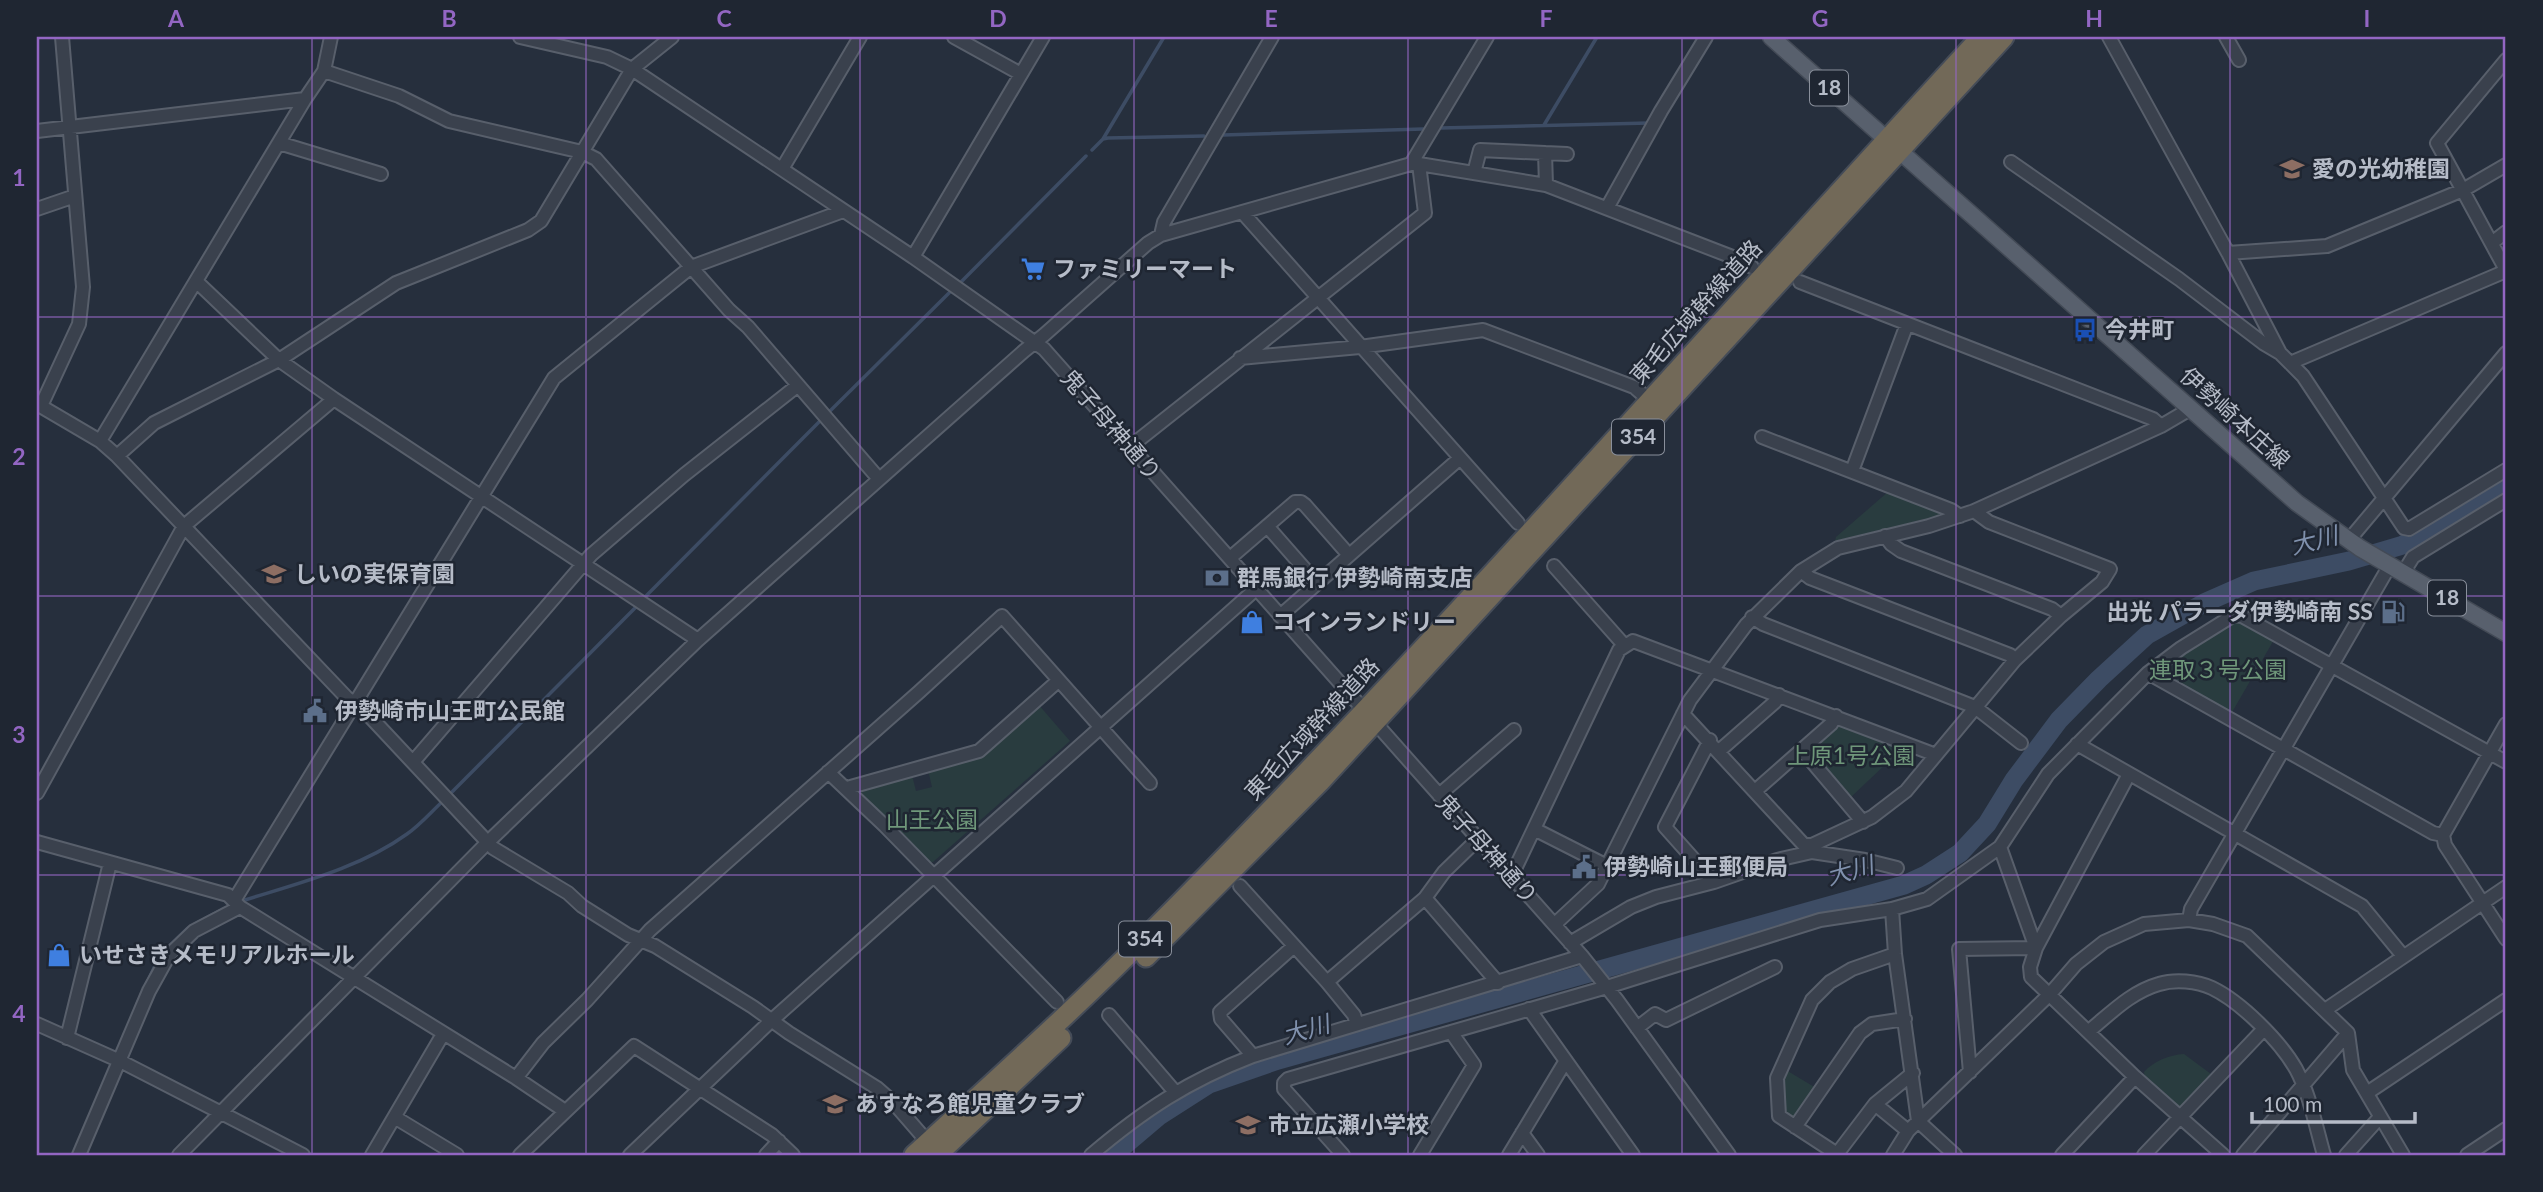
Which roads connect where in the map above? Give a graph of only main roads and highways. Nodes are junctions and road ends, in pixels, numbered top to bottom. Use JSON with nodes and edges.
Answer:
{"nodes":[{"id":1,"x":1771,"y":37,"type":"edge"},
{"id":2,"x":1982,"y":37,"type":"edge"},
{"id":3,"x":2004,"y":37,"type":"edge"},
{"id":4,"x":1893,"y":145,"type":"junction"},
{"id":5,"x":2506,"y":633,"type":"edge"},
{"id":6,"x":1370,"y":716,"type":"junction"},
{"id":7,"x":931,"y":1152,"type":"edge"}],
"edges":[{"from":1,"to":4,"type":"main road","name":"伊勢崎本庄線","number":"18"},
{"from":2,"to":4,"type":"highway","name":"東毛広域幹線道路","number":"354"},
{"from":3,"to":4,"type":"highway","name":"東毛広域幹線道路","number":"354"},
{"from":4,"to":5,"type":"main road","name":"伊勢崎本庄線","number":"18"},
{"from":4,"to":6,"type":"highway","name":"東毛広域幹線道路","number":"354"},
{"from":4,"to":6,"type":"highway","name":"東毛広域幹線道路","number":"354"},
{"from":6,"to":7,"type":"highway","name":"東毛広域幹線道路","number":"354"}]}
